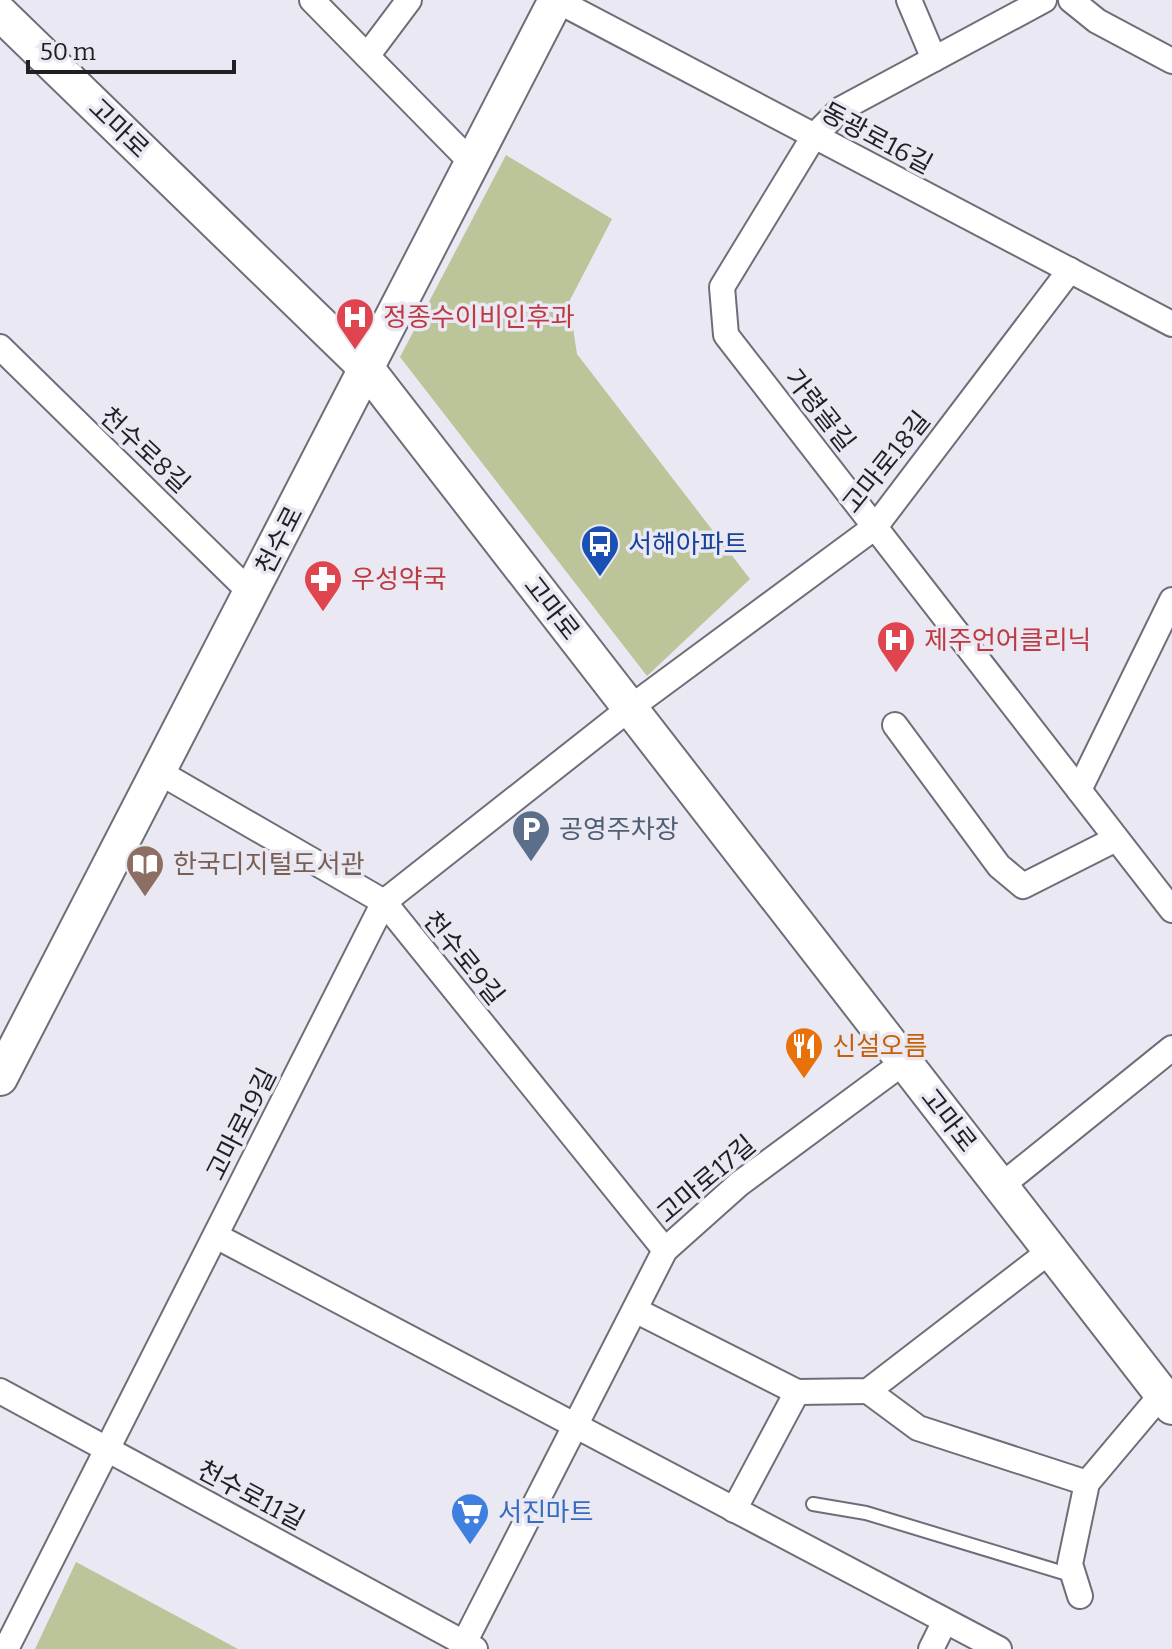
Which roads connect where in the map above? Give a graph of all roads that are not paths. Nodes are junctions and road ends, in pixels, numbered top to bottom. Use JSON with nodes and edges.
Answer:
{"nodes":[{"id":1,"x":312,"y":0,"type":"edge"},
{"id":2,"x":409,"y":0,"type":"edge"},
{"id":3,"x":556,"y":0,"type":"edge"},
{"id":4,"x":909,"y":0,"type":"edge"},
{"id":5,"x":1044,"y":0,"type":"edge"},
{"id":6,"x":1071,"y":0,"type":"edge"},
{"id":7,"x":0,"y":13,"type":"edge"},
{"id":8,"x":367,"y":56,"type":"junction"},
{"id":9,"x":934,"y":59,"type":"junction"},
{"id":10,"x":1172,"y":61,"type":"edge"},
{"id":11,"x":814,"y":136,"type":"junction"},
{"id":12,"x":473,"y":164,"type":"junction"},
{"id":13,"x":1070,"y":270,"type":"junction"},
{"id":14,"x":1172,"y":324,"type":"edge"},
{"id":15,"x":0,"y":347,"type":"edge"},
{"id":16,"x":367,"y":369,"type":"junction"},
{"id":17,"x":875,"y":527,"type":"junction"},
{"id":18,"x":251,"y":593,"type":"junction"},
{"id":19,"x":1172,"y":600,"type":"edge"},
{"id":20,"x":630,"y":708,"type":"junction"},
{"id":21,"x":895,"y":725,"type":"dead end"},
{"id":22,"x":159,"y":772,"type":"junction"},
{"id":23,"x":1079,"y":790,"type":"junction"},
{"id":24,"x":1116,"y":839,"type":"junction"},
{"id":25,"x":384,"y":902,"type":"junction"},
{"id":26,"x":1172,"y":910,"type":"edge"},
{"id":27,"x":1172,"y":1048,"type":"edge"},
{"id":28,"x":904,"y":1062,"type":"junction"},
{"id":29,"x":0,"y":1078,"type":"edge"},
{"id":30,"x":1001,"y":1186,"type":"junction"},
{"id":31,"x":216,"y":1236,"type":"junction"},
{"id":32,"x":665,"y":1250,"type":"junction"},
{"id":33,"x":1050,"y":1251,"type":"junction"},
{"id":34,"x":635,"y":1310,"type":"junction"},
{"id":35,"x":0,"y":1391,"type":"edge"},
{"id":36,"x":868,"y":1391,"type":"junction"},
{"id":37,"x":797,"y":1392,"type":"junction"},
{"id":38,"x":1167,"y":1401,"type":"edge"},
{"id":39,"x":576,"y":1427,"type":"junction"},
{"id":40,"x":106,"y":1449,"type":"junction"},
{"id":41,"x":1087,"y":1483,"type":"junction"},
{"id":42,"x":813,"y":1504,"type":"dead end"},
{"id":43,"x":734,"y":1510,"type":"junction"},
{"id":44,"x":1077,"y":1586,"type":"joint"},
{"id":45,"x":945,"y":1621,"type":"junction"},
{"id":46,"x":467,"y":1647,"type":"edge"},
{"id":47,"x":6,"y":1649,"type":"edge"},
{"id":48,"x":931,"y":1649,"type":"edge"},
{"id":49,"x":999,"y":1649,"type":"edge"}],
"edges":[{"from":1,"to":8,"type":"street"},
{"from":2,"to":8,"type":"street"},
{"from":3,"to":11,"type":"street","name":"동광로16길"},
{"from":3,"to":12,"type":"main road","name":"천수로"},
{"from":4,"to":9,"type":"street"},
{"from":5,"to":9,"type":"street","name":"가령골길"},
{"from":6,"to":10,"type":"street"},
{"from":7,"to":16,"type":"main road","name":"고마로"},
{"from":8,"to":12,"type":"street"},
{"from":9,"to":11,"type":"street","name":"가령골길"},
{"from":11,"to":13,"type":"street","name":"동광로16길"},
{"from":11,"to":17,"type":"street","name":"가령골길"},
{"from":12,"to":16,"type":"main road","name":"천수로"},
{"from":13,"to":14,"type":"street","name":"동광로16길"},
{"from":13,"to":17,"type":"street","name":"고마로18길"},
{"from":15,"to":18,"type":"street","name":"천수로8길"},
{"from":16,"to":18,"type":"main road","name":"천수로"},
{"from":16,"to":20,"type":"main road","name":"고마로"},
{"from":17,"to":20,"type":"street","name":"고마로18길"},
{"from":17,"to":23,"type":"street","name":"가령골길"},
{"from":18,"to":22,"type":"main road","name":"천수로"},
{"from":19,"to":23,"type":"street"},
{"from":20,"to":25,"type":"street","name":"고마로19길"},
{"from":20,"to":28,"type":"main road","name":"고마로"},
{"from":21,"to":24,"type":"street"},
{"from":22,"to":25,"type":"street","name":"천수로9길"},
{"from":22,"to":29,"type":"main road","name":"천수로"},
{"from":23,"to":24,"type":"street","name":"가령골길"},
{"from":24,"to":26,"type":"street","name":"가령골길"},
{"from":25,"to":31,"type":"street","name":"고마로19길"},
{"from":25,"to":32,"type":"street","name":"천수로9길"},
{"from":27,"to":30,"type":"street"},
{"from":28,"to":30,"type":"main road","name":"고마로"},
{"from":28,"to":32,"type":"street","name":"고마로17길"},
{"from":30,"to":33,"type":"main road","name":"고마로"},
{"from":31,"to":39,"type":"street"},
{"from":31,"to":40,"type":"street","name":"고마로19길"},
{"from":32,"to":34,"type":"street","name":"고마로17길"},
{"from":33,"to":36,"type":"street"},
{"from":33,"to":38,"type":"main road","name":"고마로"},
{"from":34,"to":37,"type":"street"},
{"from":34,"to":39,"type":"street","name":"고마로17길"},
{"from":35,"to":40,"type":"street","name":"천수로11길"},
{"from":36,"to":37,"type":"street"},
{"from":36,"to":41,"type":"street"},
{"from":37,"to":43,"type":"street"},
{"from":38,"to":41,"type":"street"},
{"from":39,"to":43,"type":"street"},
{"from":39,"to":46,"type":"street","name":"고마로17길"},
{"from":40,"to":46,"type":"street","name":"천수로11길"},
{"from":40,"to":47,"type":"street","name":"고마로19길"},
{"from":41,"to":44,"type":"street"},
{"from":42,"to":44,"type":"lane"},
{"from":43,"to":45,"type":"street"},
{"from":45,"to":48,"type":"street"},
{"from":45,"to":49,"type":"street"}]}
